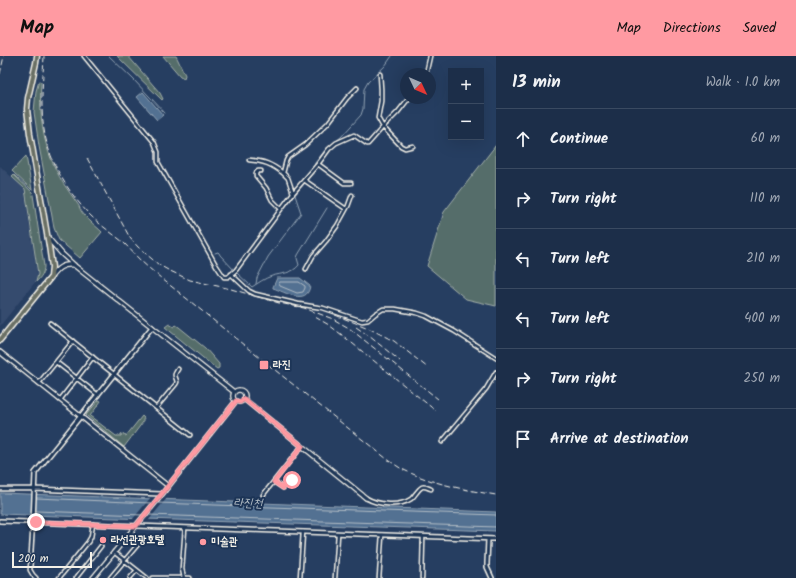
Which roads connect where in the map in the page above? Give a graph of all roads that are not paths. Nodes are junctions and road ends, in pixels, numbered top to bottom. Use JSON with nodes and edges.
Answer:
{"nodes":[{"id":1,"x":37,"y":56,"type":"edge"},
{"id":2,"x":84,"y":56,"type":"edge"},
{"id":3,"x":430,"y":56,"type":"edge"},
{"id":4,"x":427,"y":68,"type":"edge"},
{"id":5,"x":380,"y":74,"type":"dead end"},
{"id":6,"x":357,"y":88,"type":"dead end"},
{"id":7,"x":404,"y":104,"type":"edge"},
{"id":8,"x":383,"y":127,"type":"junction"},
{"id":9,"x":413,"y":146,"type":"dead end"},
{"id":10,"x":249,"y":160,"type":"dead end"},
{"id":11,"x":316,"y":167,"type":"junction"},
{"id":12,"x":261,"y":171,"type":"dead end"},
{"id":13,"x":283,"y":173,"type":"junction"},
{"id":14,"x":304,"y":180,"type":"junction"},
{"id":15,"x":351,"y":183,"type":"dead end"},
{"id":16,"x":293,"y":193,"type":"junction"},
{"id":17,"x":352,"y":195,"type":"dead end"},
{"id":18,"x":281,"y":209,"type":"junction"},
{"id":19,"x":346,"y":209,"type":"junction"},
{"id":20,"x":48,"y":238,"type":"junction"},
{"id":21,"x":75,"y":266,"type":"junction"},
{"id":22,"x":306,"y":269,"type":"dead end"},
{"id":23,"x":231,"y":274,"type":"junction"},
{"id":24,"x":51,"y":277,"type":"junction"},
{"id":25,"x":50,"y":323,"type":"dead end"},
{"id":26,"x":152,"y":327,"type":"junction"},
{"id":27,"x":0,"y":340,"type":"edge"},
{"id":28,"x":73,"y":341,"type":"junction"},
{"id":29,"x":0,"y":352,"type":"edge"},
{"id":30,"x":93,"y":357,"type":"junction"},
{"id":31,"x":496,"y":358,"type":"edge"},
{"id":32,"x":56,"y":362,"type":"junction"},
{"id":33,"x":178,"y":369,"type":"dead end"},
{"id":34,"x":496,"y":372,"type":"edge"},
{"id":35,"x":114,"y":375,"type":"junction"},
{"id":36,"x":76,"y":378,"type":"junction"},
{"id":37,"x":39,"y":383,"type":"junction"},
{"id":38,"x":234,"y":392,"type":"junction"},
{"id":39,"x":98,"y":395,"type":"junction"},
{"id":40,"x":244,"y":399,"type":"junction"},
{"id":41,"x":60,"y":400,"type":"junction"},
{"id":42,"x":236,"y":401,"type":"junction"},
{"id":43,"x":156,"y":408,"type":"junction"},
{"id":44,"x":80,"y":416,"type":"junction"},
{"id":45,"x":190,"y":435,"type":"dead end"},
{"id":46,"x":442,"y":442,"type":"dead end"},
{"id":47,"x":302,"y":446,"type":"junction"},
{"id":48,"x":292,"y":480,"type":"dead end"},
{"id":49,"x":274,"y":482,"type":"junction"},
{"id":50,"x":168,"y":486,"type":"junction"},
{"id":51,"x":0,"y":489,"type":"edge"},
{"id":52,"x":431,"y":489,"type":"dead end"},
{"id":53,"x":34,"y":491,"type":"junction"},
{"id":54,"x":263,"y":495,"type":"dead end"},
{"id":55,"x":160,"y":496,"type":"junction"},
{"id":56,"x":366,"y":498,"type":"joint"},
{"id":57,"x":0,"y":521,"type":"edge"},
{"id":58,"x":33,"y":522,"type":"junction"},
{"id":59,"x":93,"y":524,"type":"junction"},
{"id":60,"x":136,"y":526,"type":"junction"},
{"id":61,"x":185,"y":528,"type":"junction"},
{"id":62,"x":303,"y":532,"type":"junction"},
{"id":63,"x":338,"y":534,"type":"junction"},
{"id":64,"x":382,"y":535,"type":"junction"},
{"id":65,"x":423,"y":537,"type":"junction"},
{"id":66,"x":488,"y":539,"type":"junction"},
{"id":67,"x":496,"y":540,"type":"edge"},
{"id":68,"x":140,"y":542,"type":"dead end"},
{"id":69,"x":101,"y":546,"type":"dead end"},
{"id":70,"x":114,"y":552,"type":"junction"},
{"id":71,"x":125,"y":560,"type":"junction"},
{"id":72,"x":137,"y":570,"type":"junction"},
{"id":73,"x":36,"y":578,"type":"edge"},
{"id":74,"x":59,"y":578,"type":"edge"},
{"id":75,"x":76,"y":578,"type":"edge"},
{"id":76,"x":93,"y":578,"type":"edge"},
{"id":77,"x":110,"y":578,"type":"edge"},
{"id":78,"x":130,"y":578,"type":"edge"},
{"id":79,"x":148,"y":578,"type":"edge"},
{"id":80,"x":153,"y":578,"type":"edge"},
{"id":81,"x":158,"y":578,"type":"edge"},
{"id":82,"x":184,"y":578,"type":"edge"},
{"id":83,"x":190,"y":578,"type":"edge"},
{"id":84,"x":300,"y":578,"type":"edge"},
{"id":85,"x":336,"y":578,"type":"edge"},
{"id":86,"x":379,"y":578,"type":"edge"},
{"id":87,"x":422,"y":578,"type":"edge"},
{"id":88,"x":492,"y":578,"type":"edge"}],
"edges":[{"from":1,"to":20,"type":"highway"},
{"from":2,"to":23,"type":"street"},
{"from":3,"to":4,"type":"street"},
{"from":5,"to":8,"type":"street"},
{"from":6,"to":13,"type":"street"},
{"from":7,"to":8,"type":"street"},
{"from":8,"to":9,"type":"street"},
{"from":8,"to":11,"type":"street"},
{"from":10,"to":13,"type":"street"},
{"from":11,"to":14,"type":"street"},
{"from":11,"to":15,"type":"street"},
{"from":12,"to":18,"type":"street"},
{"from":13,"to":16,"type":"street"},
{"from":14,"to":16,"type":"street"},
{"from":14,"to":19,"type":"street"},
{"from":16,"to":18,"type":"street"},
{"from":17,"to":19,"type":"street"},
{"from":18,"to":23,"type":"street"},
{"from":19,"to":22,"type":"street"},
{"from":20,"to":21,"type":"main road"},
{"from":20,"to":24,"type":"highway"},
{"from":21,"to":24,"type":"main road"},
{"from":21,"to":26,"type":"main road"},
{"from":23,"to":31,"type":"street"},
{"from":24,"to":27,"type":"highway"},
{"from":25,"to":28,"type":"street"},
{"from":26,"to":35,"type":"street"},
{"from":26,"to":38,"type":"main road"},
{"from":28,"to":30,"type":"street"},
{"from":28,"to":32,"type":"street"},
{"from":29,"to":37,"type":"street"},
{"from":30,"to":35,"type":"street"},
{"from":30,"to":36,"type":"street"},
{"from":32,"to":36,"type":"street"},
{"from":32,"to":37,"type":"street"},
{"from":33,"to":43,"type":"street"},
{"from":34,"to":46,"type":"street"},
{"from":35,"to":39,"type":"street"},
{"from":35,"to":43,"type":"street"},
{"from":36,"to":39,"type":"street"},
{"from":36,"to":41,"type":"street"},
{"from":37,"to":41,"type":"street"},
{"from":38,"to":40,"type":"main road"},
{"from":38,"to":42,"type":"main road"},
{"from":39,"to":44,"type":"street"},
{"from":40,"to":42,"type":"main road"},
{"from":40,"to":47,"type":"main road"},
{"from":41,"to":44,"type":"street"},
{"from":42,"to":50,"type":"main road"},
{"from":43,"to":45,"type":"street"},
{"from":44,"to":50,"type":"street"},
{"from":44,"to":53,"type":"street"},
{"from":47,"to":49,"type":"street"},
{"from":47,"to":56,"type":"main road"},
{"from":48,"to":49,"type":"street"},
{"from":49,"to":54,"type":"street"},
{"from":50,"to":55,"type":"main road"},
{"from":51,"to":53,"type":"street"},
{"from":52,"to":56,"type":"street"},
{"from":53,"to":55,"type":"street"},
{"from":53,"to":58,"type":"street"},
{"from":55,"to":60,"type":"main road"},
{"from":57,"to":58,"type":"street"},
{"from":58,"to":59,"type":"street"},
{"from":58,"to":73,"type":"street"},
{"from":59,"to":60,"type":"street"},
{"from":59,"to":74,"type":"street"},
{"from":60,"to":61,"type":"street"},
{"from":60,"to":70,"type":"main road"},
{"from":61,"to":62,"type":"street"},
{"from":61,"to":82,"type":"street"},
{"from":62,"to":63,"type":"street"},
{"from":62,"to":84,"type":"street"},
{"from":63,"to":64,"type":"street"},
{"from":63,"to":85,"type":"street"},
{"from":64,"to":65,"type":"street"},
{"from":64,"to":86,"type":"street"},
{"from":65,"to":66,"type":"street"},
{"from":65,"to":87,"type":"street"},
{"from":66,"to":67,"type":"street"},
{"from":66,"to":88,"type":"street"},
{"from":68,"to":71,"type":"street"},
{"from":69,"to":75,"type":"street"},
{"from":70,"to":71,"type":"street"},
{"from":70,"to":76,"type":"main road"},
{"from":71,"to":72,"type":"street"},
{"from":71,"to":77,"type":"street"},
{"from":72,"to":78,"type":"street"},
{"from":72,"to":79,"type":"street"},
{"from":80,"to":81,"type":"street"},
{"from":81,"to":82,"type":"street"},
{"from":82,"to":83,"type":"street"}]}
